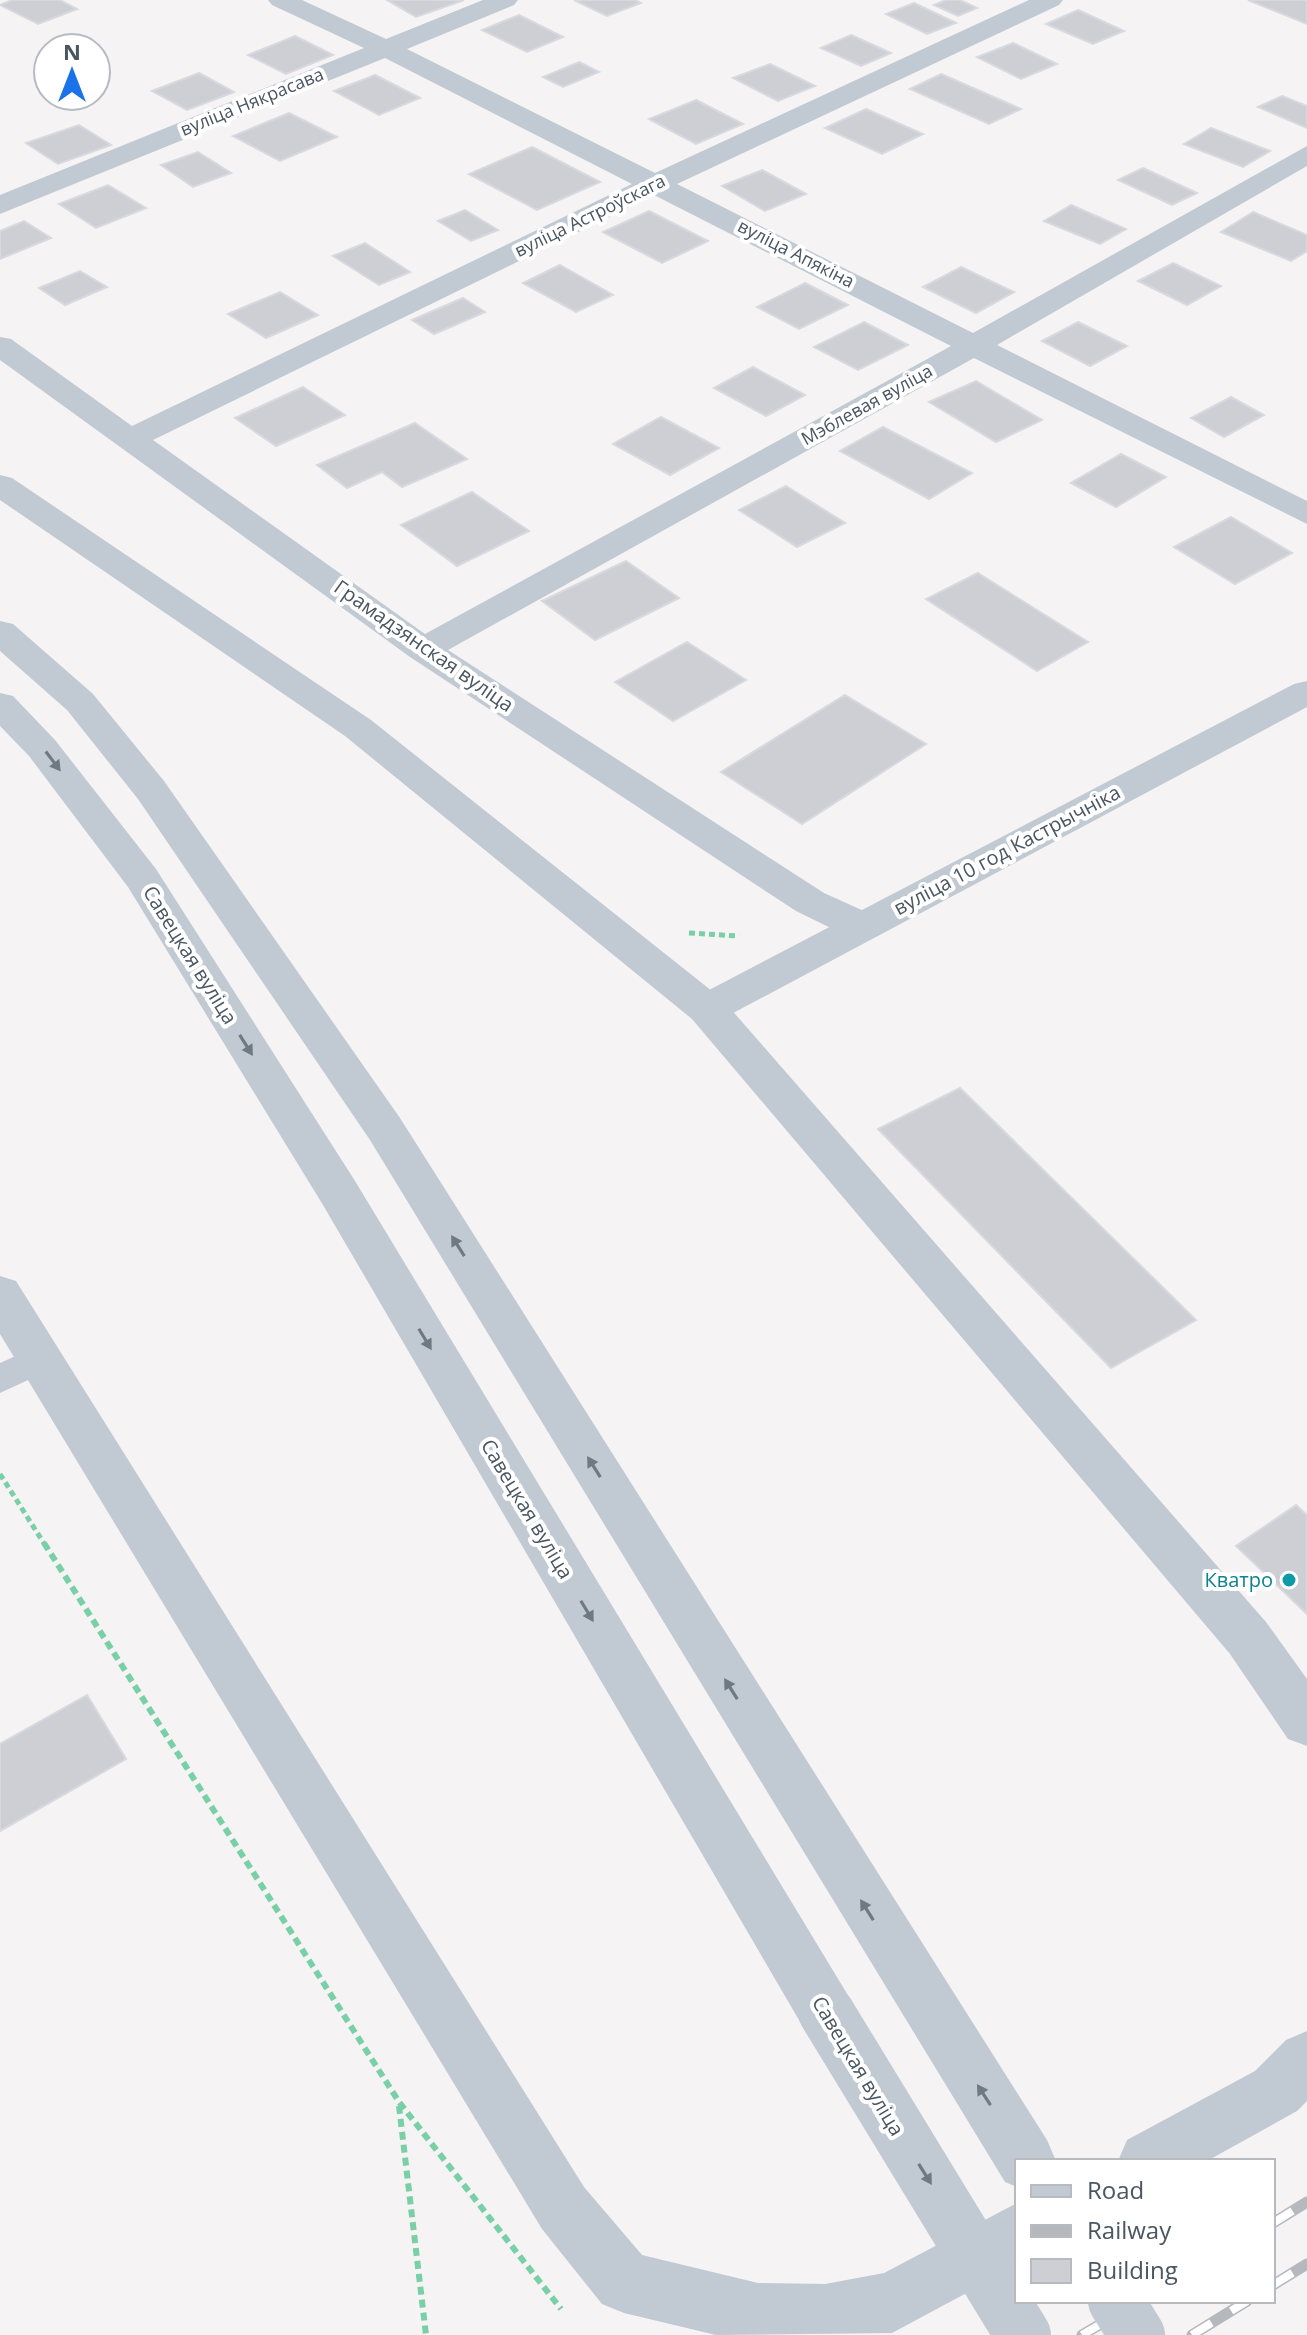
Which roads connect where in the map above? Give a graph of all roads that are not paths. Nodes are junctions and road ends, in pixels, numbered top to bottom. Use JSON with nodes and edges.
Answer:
{"nodes":[{"id":1,"x":281,"y":0,"type":"edge"},
{"id":2,"x":505,"y":0,"type":"edge"},
{"id":3,"x":1050,"y":0,"type":"edge"},
{"id":4,"x":385,"y":48,"type":"junction"},
{"id":5,"x":1307,"y":154,"type":"edge"},
{"id":6,"x":655,"y":184,"type":"junction"},
{"id":7,"x":0,"y":205,"type":"edge"},
{"id":8,"x":977,"y":344,"type":"junction"},
{"id":9,"x":0,"y":346,"type":"edge"},
{"id":10,"x":132,"y":438,"type":"junction"},
{"id":11,"x":0,"y":485,"type":"edge"},
{"id":12,"x":1307,"y":514,"type":"edge"},
{"id":13,"x":0,"y":632,"type":"edge"},
{"id":14,"x":423,"y":649,"type":"junction"},
{"id":15,"x":1307,"y":692,"type":"edge"},
{"id":16,"x":0,"y":704,"type":"edge"},
{"id":17,"x":861,"y":926,"type":"junction"},
{"id":18,"x":707,"y":1009,"type":"junction"},
{"id":19,"x":0,"y":1294,"type":"edge"},
{"id":20,"x":20,"y":1369,"type":"edge"},
{"id":21,"x":1307,"y":1722,"type":"edge"},
{"id":22,"x":1307,"y":2060,"type":"edge"},
{"id":23,"x":1025,"y":2159,"type":"edge"},
{"id":24,"x":1152,"y":2159,"type":"edge"},
{"id":25,"x":1015,"y":2234,"type":"edge"},
{"id":26,"x":1117,"y":2303,"type":"edge"},
{"id":27,"x":1023,"y":2335,"type":"edge"},
{"id":28,"x":1137,"y":2335,"type":"edge"}],
"edges":[{"from":1,"to":4,"type":"street","name":"вуліца Апякіна"},
{"from":2,"to":4,"type":"street","name":"вуліца Някрасава"},
{"from":3,"to":6,"type":"street","name":"вуліца Астроўскага"},
{"from":4,"to":6,"type":"street","name":"вуліца Апякіна"},
{"from":4,"to":7,"type":"street","name":"вуліца Някрасава"},
{"from":5,"to":8,"type":"street","name":"Мэблевая вуліца"},
{"from":6,"to":8,"type":"street","name":"вуліца Апякіна"},
{"from":6,"to":10,"type":"street","name":"вуліца Астроўскага"},
{"from":8,"to":12,"type":"street","name":"вуліца Апякіна"},
{"from":8,"to":14,"type":"street","name":"Мэблевая вуліца"},
{"from":9,"to":10,"type":"street","name":"Грамадзянская вуліца"},
{"from":10,"to":14,"type":"street","name":"Грамадзянская вуліца"},
{"from":11,"to":18,"type":"street"},
{"from":23,"to":13,"type":"street","one_way":true},
{"from":14,"to":17,"type":"street","name":"Грамадзянская вуліца"},
{"from":15,"to":17,"type":"street","name":"вуліца 10 год Кастрычніка"},
{"from":16,"to":27,"type":"street","name":"Савецкая вуліца","one_way":true,"bridge":true},
{"from":17,"to":18,"type":"street","name":"вуліца 10 год Кастрычніка"},
{"from":18,"to":21,"type":"street"},
{"from":19,"to":20,"type":"street"},
{"from":20,"to":25,"type":"street"},
{"from":22,"to":24,"type":"street"},
{"from":26,"to":28,"type":"street","bridge":true}]}
